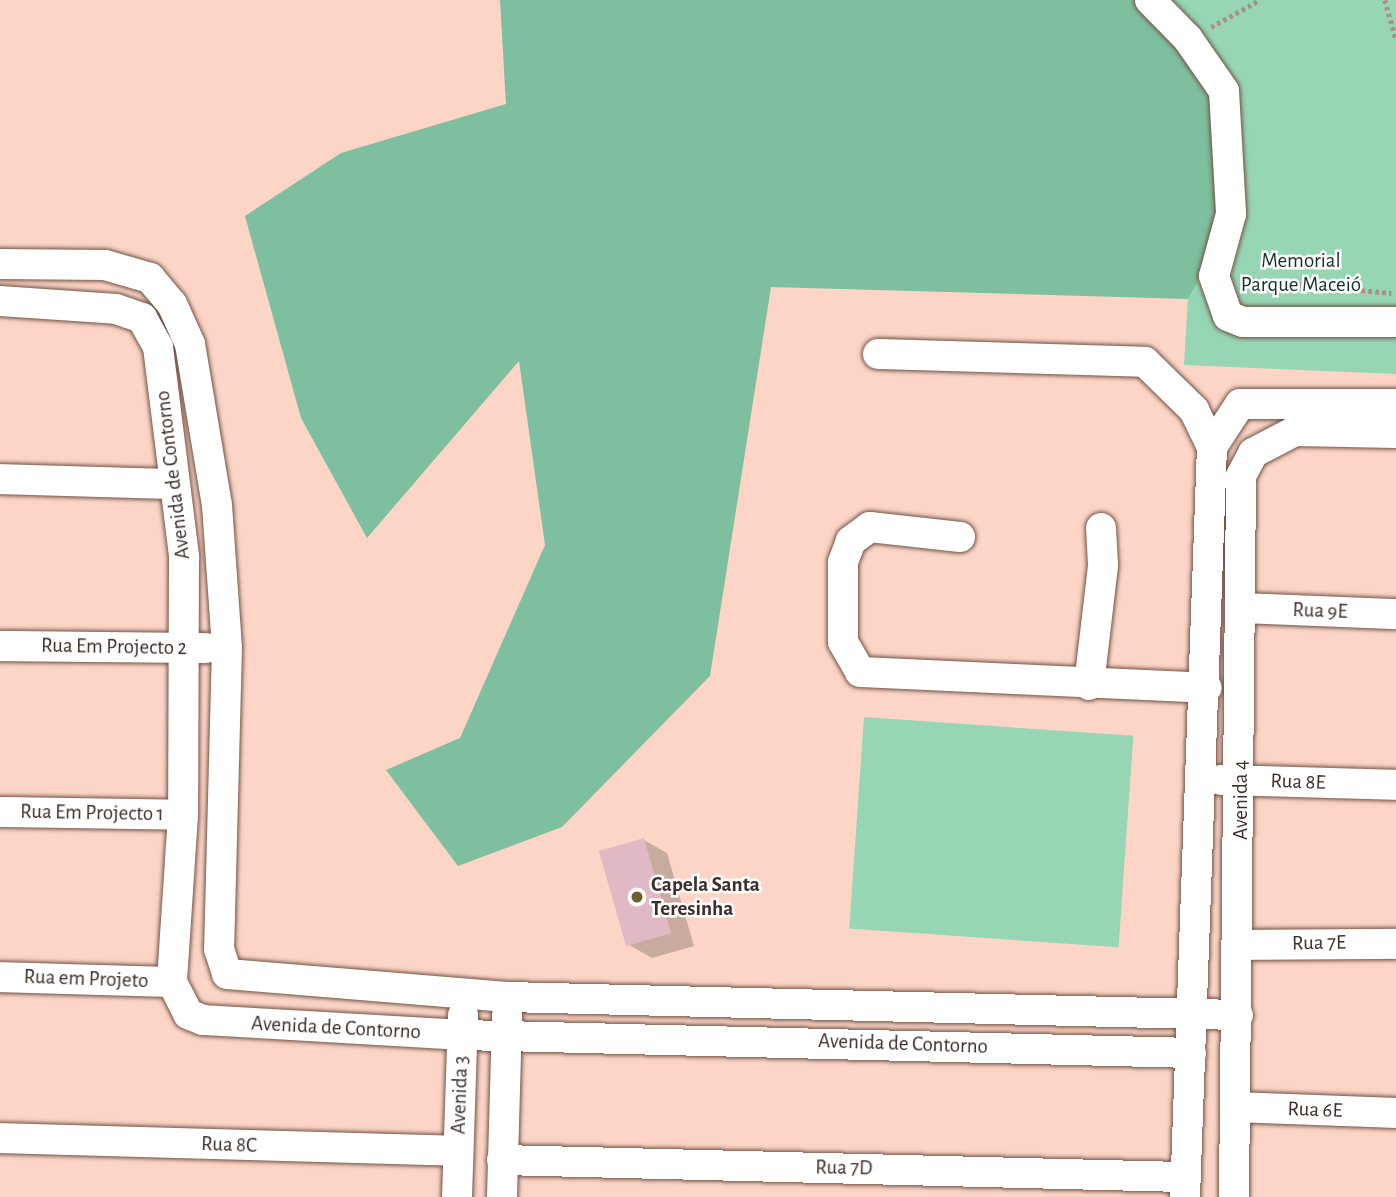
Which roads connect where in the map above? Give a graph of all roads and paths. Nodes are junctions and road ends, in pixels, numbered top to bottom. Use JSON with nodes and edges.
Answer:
{"nodes":[{"id":1,"x":1150,"y":0,"type":"edge"},
{"id":2,"x":1260,"y":0,"type":"edge"},
{"id":3,"x":1385,"y":0,"type":"edge"},
{"id":4,"x":1188,"y":39,"type":"junction"},
{"id":5,"x":1396,"y":39,"type":"edge"},
{"id":6,"x":0,"y":264,"type":"edge"},
{"id":7,"x":1214,"y":276,"type":"junction"},
{"id":8,"x":1396,"y":293,"type":"edge"},
{"id":9,"x":0,"y":301,"type":"edge"},
{"id":10,"x":1396,"y":322,"type":"edge"},
{"id":11,"x":877,"y":354,"type":"dead end"},
{"id":12,"x":1396,"y":404,"type":"edge"},
{"id":13,"x":1396,"y":433,"type":"edge"},
{"id":14,"x":1217,"y":435,"type":"junction"},
{"id":15,"x":0,"y":479,"type":"edge"},
{"id":16,"x":172,"y":484,"type":"junction"},
{"id":17,"x":1101,"y":528,"type":"dead end"},
{"id":18,"x":960,"y":537,"type":"dead end"},
{"id":19,"x":1244,"y":608,"type":"junction"},
{"id":20,"x":1396,"y":614,"type":"edge"},
{"id":21,"x":0,"y":646,"type":"edge"},
{"id":22,"x":227,"y":647,"type":"junction"},
{"id":23,"x":186,"y":649,"type":"junction"},
{"id":24,"x":1089,"y":684,"type":"junction"},
{"id":25,"x":1207,"y":688,"type":"junction"},
{"id":26,"x":1200,"y":779,"type":"junction"},
{"id":27,"x":1241,"y":780,"type":"junction"},
{"id":28,"x":1396,"y":785,"type":"edge"},
{"id":29,"x":0,"y":812,"type":"edge"},
{"id":30,"x":183,"y":815,"type":"junction"},
{"id":31,"x":1396,"y":944,"type":"edge"},
{"id":32,"x":1241,"y":945,"type":"junction"},
{"id":33,"x":0,"y":977,"type":"edge"},
{"id":34,"x":172,"y":982,"type":"junction"},
{"id":35,"x":463,"y":994,"type":"junction"},
{"id":36,"x":507,"y":997,"type":"junction"},
{"id":37,"x":1191,"y":1012,"type":"junction"},
{"id":38,"x":1238,"y":1014,"type":"junction"},
{"id":39,"x":508,"y":1034,"type":"junction"},
{"id":40,"x":462,"y":1035,"type":"junction"},
{"id":41,"x":1191,"y":1053,"type":"junction"},
{"id":42,"x":1235,"y":1107,"type":"junction"},
{"id":43,"x":1396,"y":1113,"type":"edge"},
{"id":44,"x":0,"y":1138,"type":"edge"},
{"id":45,"x":458,"y":1151,"type":"junction"},
{"id":46,"x":502,"y":1160,"type":"junction"},
{"id":47,"x":1185,"y":1187,"type":"edge"},
{"id":48,"x":457,"y":1197,"type":"edge"},
{"id":49,"x":502,"y":1197,"type":"edge"},
{"id":50,"x":1234,"y":1197,"type":"edge"}],
"edges":[{"from":1,"to":4,"type":"street"},
{"from":2,"to":4,"type":"path"},
{"from":3,"to":5,"type":"path"},
{"from":4,"to":7,"type":"street"},
{"from":6,"to":22,"type":"street","name":"Avenida de Contorno"},
{"from":7,"to":8,"type":"path"},
{"from":7,"to":10,"type":"street"},
{"from":9,"to":16,"type":"street","name":"Avenida de Contorno"},
{"from":11,"to":14,"type":"street"},
{"from":12,"to":14,"type":"street"},
{"from":13,"to":19,"type":"street","name":"Avenida 4"},
{"from":14,"to":25,"type":"street","name":"Avenida 4"},
{"from":15,"to":16,"type":"street"},
{"from":16,"to":23,"type":"street","name":"Avenida de Contorno"},
{"from":17,"to":24,"type":"street"},
{"from":18,"to":24,"type":"street"},
{"from":19,"to":20,"type":"street","name":"Rua 9E"},
{"from":19,"to":27,"type":"street","name":"Avenida 4"},
{"from":21,"to":23,"type":"street","name":"Rua Em Projecto 2"},
{"from":22,"to":23,"type":"street","name":"Rua Em Projecto 2"},
{"from":22,"to":35,"type":"street","name":"Avenida de Contorno"},
{"from":23,"to":30,"type":"street","name":"Avenida de Contorno"},
{"from":24,"to":25,"type":"street"},
{"from":25,"to":26,"type":"street","name":"Avenida 4"},
{"from":26,"to":27,"type":"street","name":"Rua 8E"},
{"from":26,"to":37,"type":"street","name":"Avenida 4"},
{"from":27,"to":28,"type":"street","name":"Rua 8E"},
{"from":27,"to":32,"type":"street","name":"Avenida 4"},
{"from":29,"to":30,"type":"street","name":"Rua Em Projecto 1"},
{"from":30,"to":34,"type":"street","name":"Avenida de Contorno"},
{"from":31,"to":32,"type":"street","name":"Rua 7E"},
{"from":32,"to":38,"type":"street","name":"Avenida 4"},
{"from":33,"to":34,"type":"street","name":"Rua em Projeto"},
{"from":34,"to":40,"type":"street","name":"Avenida de Contorno"},
{"from":35,"to":36,"type":"street","name":"Avenida de Contorno"},
{"from":35,"to":40,"type":"street","name":"Avenida 3"},
{"from":36,"to":37,"type":"street","name":"Avenida de Contorno"},
{"from":36,"to":39,"type":"street"},
{"from":37,"to":38,"type":"street","name":"Avenida de Contorno"},
{"from":37,"to":41,"type":"street","name":"Avenida 4"},
{"from":38,"to":42,"type":"street","name":"Avenida 4"},
{"from":39,"to":40,"type":"street","name":"Avenida de Contorno"},
{"from":39,"to":41,"type":"street","name":"Avenida de Contorno"},
{"from":39,"to":46,"type":"street"},
{"from":40,"to":45,"type":"street","name":"Avenida 3"},
{"from":41,"to":47,"type":"street","name":"Avenida 4"},
{"from":42,"to":43,"type":"street","name":"Rua 6E"},
{"from":42,"to":50,"type":"street","name":"Avenida 4"},
{"from":44,"to":45,"type":"street","name":"Rua 8C"},
{"from":45,"to":48,"type":"street","name":"Avenida 3"},
{"from":46,"to":47,"type":"street","name":"Rua 7D"},
{"from":46,"to":49,"type":"street"}]}
